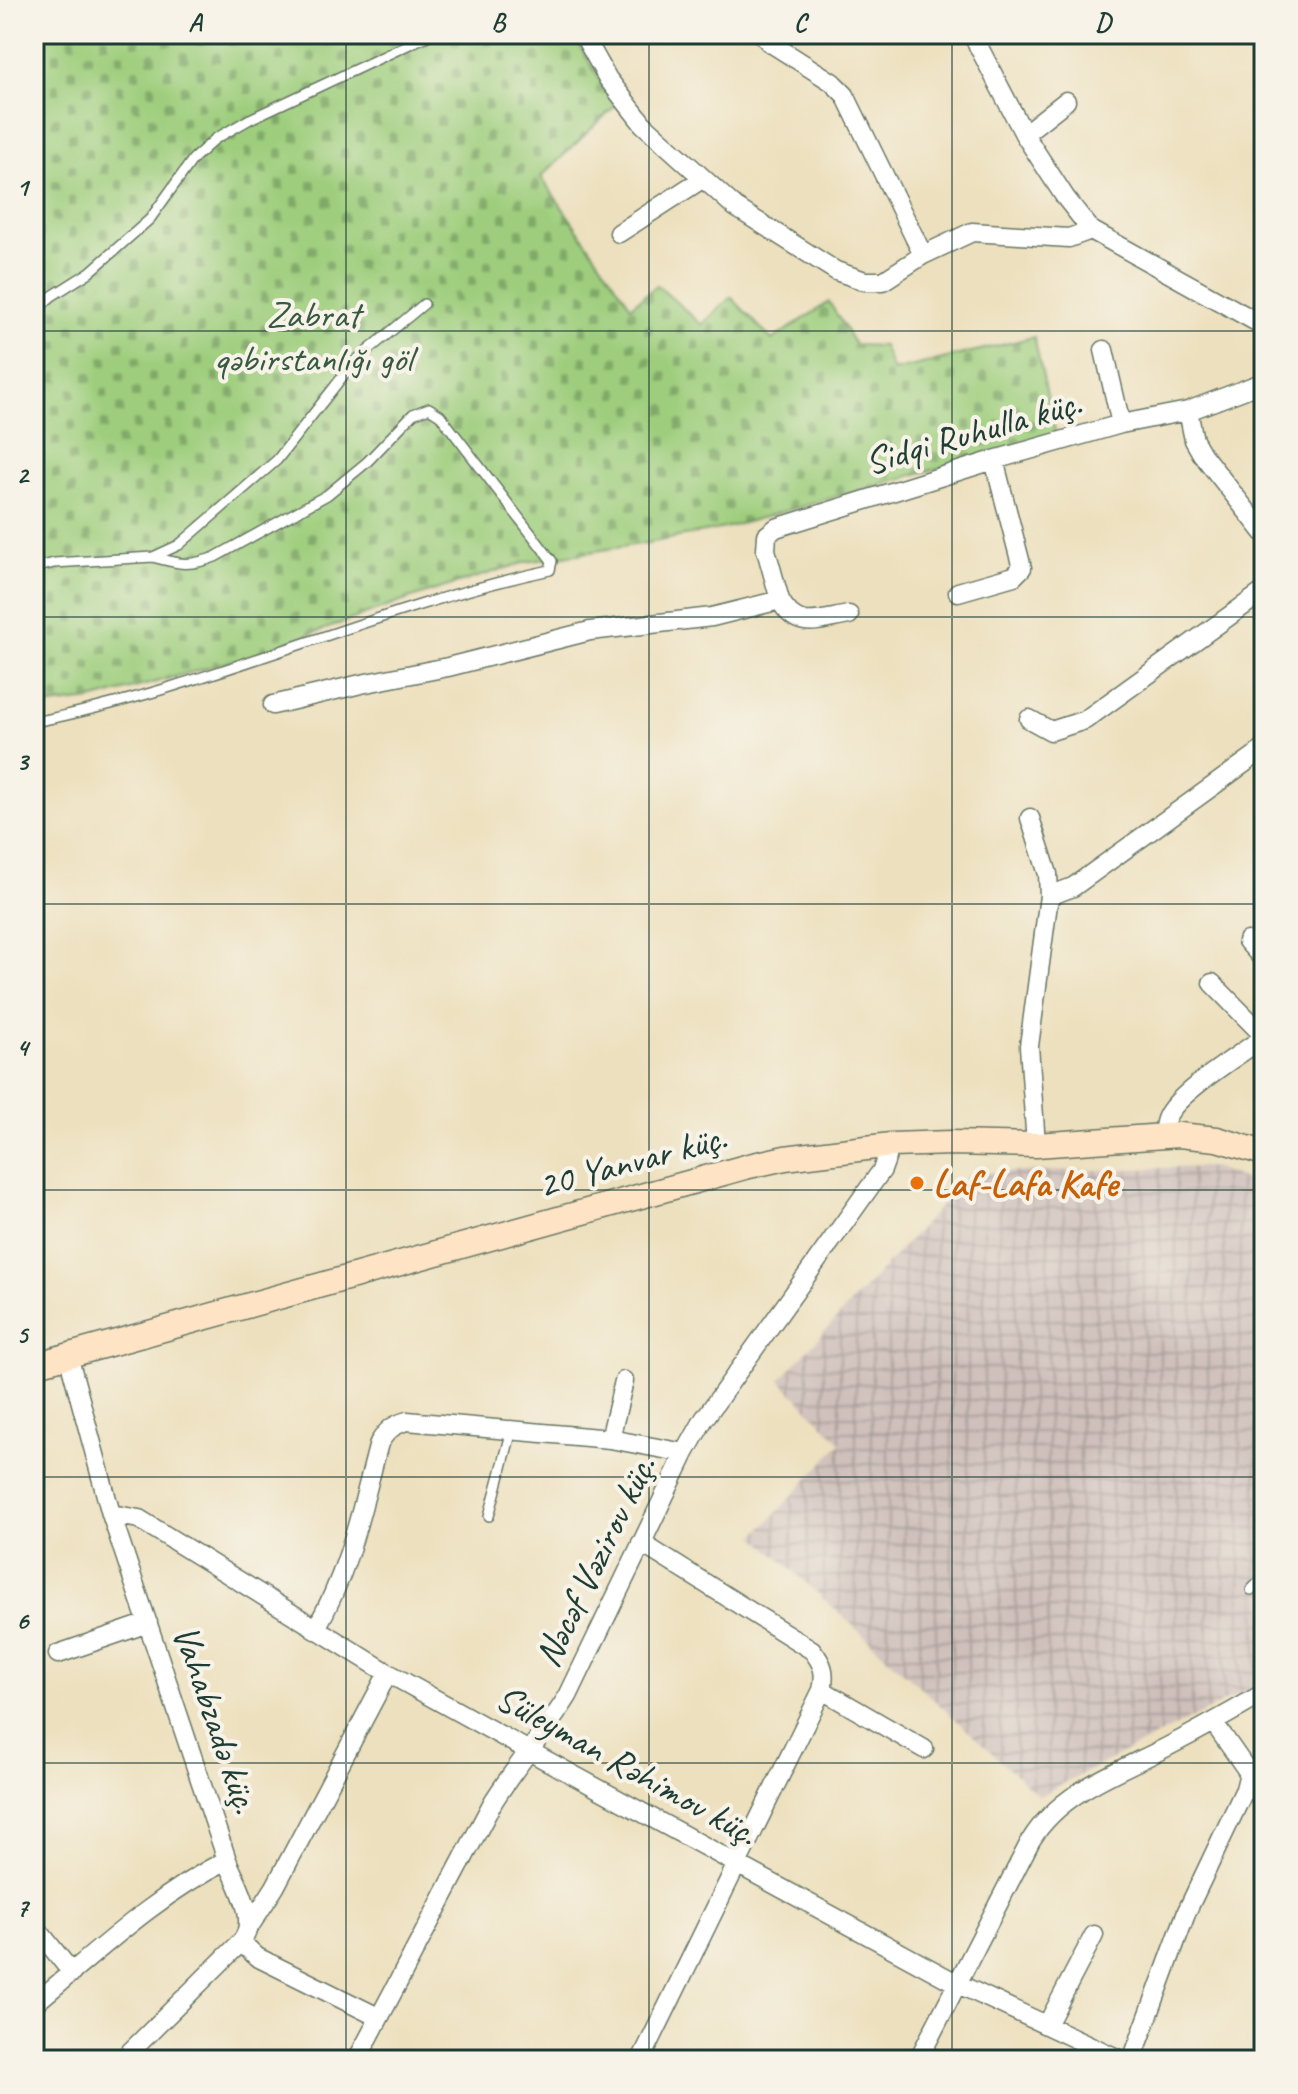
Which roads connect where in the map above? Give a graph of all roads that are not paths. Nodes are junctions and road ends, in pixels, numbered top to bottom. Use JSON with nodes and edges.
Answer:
{"nodes":[{"id":1,"x":431,"y":34,"type":"edge"},
{"id":2,"x":583,"y":34,"type":"edge"},
{"id":3,"x":762,"y":34,"type":"edge"},
{"id":4,"x":972,"y":34,"type":"edge"},
{"id":5,"x":1066,"y":101,"type":"dead end"},
{"id":6,"x":1024,"y":134,"type":"junction"},
{"id":7,"x":702,"y":179,"type":"junction"},
{"id":8,"x":1091,"y":230,"type":"junction"},
{"id":9,"x":619,"y":233,"type":"dead end"},
{"id":10,"x":923,"y":255,"type":"junction"},
{"id":11,"x":424,"y":304,"type":"dead end"},
{"id":12,"x":34,"y":312,"type":"edge"},
{"id":13,"x":1264,"y":326,"type":"edge"},
{"id":14,"x":1104,"y":350,"type":"dead end"},
{"id":15,"x":1264,"y":382,"type":"edge"},
{"id":16,"x":1188,"y":411,"type":"junction"},
{"id":17,"x":1121,"y":424,"type":"junction"},
{"id":18,"x":994,"y":460,"type":"junction"},
{"id":19,"x":1264,"y":533,"type":"edge"},
{"id":20,"x":153,"y":557,"type":"junction"},
{"id":21,"x":34,"y":568,"type":"edge"},
{"id":22,"x":1264,"y":591,"type":"edge"},
{"id":23,"x":958,"y":592,"type":"dead end"},
{"id":24,"x":780,"y":600,"type":"junction"},
{"id":25,"x":849,"y":615,"type":"dead end"},
{"id":26,"x":273,"y":705,"type":"dead end"},
{"id":27,"x":1029,"y":719,"type":"dead end"},
{"id":28,"x":34,"y":722,"type":"edge"},
{"id":29,"x":1264,"y":749,"type":"edge"},
{"id":30,"x":1030,"y":818,"type":"dead end"},
{"id":31,"x":1049,"y":896,"type":"junction"},
{"id":32,"x":1247,"y":941,"type":"dead end"},
{"id":33,"x":1264,"y":960,"type":"edge"},
{"id":34,"x":1212,"y":983,"type":"dead end"},
{"id":35,"x":1264,"y":1036,"type":"edge"},
{"id":36,"x":1163,"y":1136,"type":"junction"},
{"id":37,"x":891,"y":1145,"type":"junction"},
{"id":38,"x":1036,"y":1145,"type":"junction"},
{"id":39,"x":1264,"y":1153,"type":"edge"},
{"id":40,"x":68,"y":1355,"type":"junction"},
{"id":41,"x":34,"y":1365,"type":"edge"},
{"id":42,"x":624,"y":1381,"type":"dead end"},
{"id":43,"x":512,"y":1430,"type":"junction"},
{"id":44,"x":610,"y":1439,"type":"junction"},
{"id":45,"x":685,"y":1453,"type":"junction"},
{"id":46,"x":111,"y":1514,"type":"junction"},
{"id":47,"x":489,"y":1516,"type":"dead end"},
{"id":48,"x":641,"y":1543,"type":"junction"},
{"id":49,"x":1264,"y":1577,"type":"edge"},
{"id":50,"x":1251,"y":1590,"type":"dead end"},
{"id":51,"x":148,"y":1623,"type":"junction"},
{"id":52,"x":315,"y":1630,"type":"junction"},
{"id":53,"x":58,"y":1654,"type":"dead end"},
{"id":54,"x":388,"y":1673,"type":"junction"},
{"id":55,"x":822,"y":1690,"type":"junction"},
{"id":56,"x":1264,"y":1693,"type":"edge"},
{"id":57,"x":1214,"y":1723,"type":"junction"},
{"id":58,"x":924,"y":1749,"type":"dead end"},
{"id":59,"x":529,"y":1751,"type":"junction"},
{"id":60,"x":227,"y":1860,"type":"junction"},
{"id":61,"x":736,"y":1863,"type":"junction"},
{"id":62,"x":34,"y":1925,"type":"edge"},
{"id":63,"x":245,"y":1934,"type":"junction"},
{"id":64,"x":1094,"y":1935,"type":"dead end"},
{"id":65,"x":72,"y":1973,"type":"junction"},
{"id":66,"x":956,"y":1983,"type":"junction"},
{"id":67,"x":34,"y":2004,"type":"edge"},
{"id":68,"x":378,"y":2017,"type":"junction"},
{"id":69,"x":1047,"y":2025,"type":"junction"},
{"id":70,"x":923,"y":2058,"type":"edge"},
{"id":71,"x":122,"y":2060,"type":"edge"},
{"id":72,"x":357,"y":2060,"type":"edge"},
{"id":73,"x":641,"y":2060,"type":"edge"},
{"id":74,"x":1121,"y":2060,"type":"edge"},
{"id":75,"x":1132,"y":2060,"type":"edge"}],
"edges":[{"from":1,"to":12,"type":"lane"},
{"from":2,"to":7,"type":"street"},
{"from":3,"to":10,"type":"street"},
{"from":4,"to":6,"type":"street"},
{"from":5,"to":6,"type":"street"},
{"from":6,"to":8,"type":"street"},
{"from":7,"to":9,"type":"street"},
{"from":7,"to":10,"type":"street"},
{"from":8,"to":10,"type":"street"},
{"from":8,"to":13,"type":"street"},
{"from":11,"to":20,"type":"lane"},
{"from":14,"to":17,"type":"street"},
{"from":15,"to":16,"type":"street","name":"Sidqi Ruhulla küç."},
{"from":16,"to":17,"type":"street","name":"Sidqi Ruhulla küç."},
{"from":16,"to":19,"type":"street"},
{"from":17,"to":18,"type":"street","name":"Sidqi Ruhulla küç."},
{"from":18,"to":23,"type":"street"},
{"from":18,"to":24,"type":"street","name":"Sidqi Ruhulla küç."},
{"from":20,"to":21,"type":"lane"},
{"from":20,"to":28,"type":"lane"},
{"from":22,"to":27,"type":"street"},
{"from":24,"to":25,"type":"street"},
{"from":24,"to":26,"type":"street"},
{"from":29,"to":31,"type":"street"},
{"from":30,"to":31,"type":"street"},
{"from":31,"to":38,"type":"street"},
{"from":32,"to":33,"type":"street"},
{"from":34,"to":35,"type":"street"},
{"from":35,"to":36,"type":"street"},
{"from":36,"to":38,"type":"street","name":"20 Yanvar küç."},
{"from":36,"to":39,"type":"street","name":"20 Yanvar küç."},
{"from":37,"to":38,"type":"street","name":"20 Yanvar küç."},
{"from":37,"to":40,"type":"street","name":"20 Yanvar küç."},
{"from":37,"to":45,"type":"street","name":"Nəcəf Vəzirov küç."},
{"from":40,"to":41,"type":"street","name":"20 Yanvar küç."},
{"from":40,"to":46,"type":"street","name":"Vahabzadə küç."},
{"from":42,"to":44,"type":"street"},
{"from":43,"to":44,"type":"street"},
{"from":43,"to":47,"type":"lane"},
{"from":43,"to":52,"type":"street"},
{"from":44,"to":45,"type":"street"},
{"from":45,"to":48,"type":"street","name":"Nəcəf Vəzirov küç."},
{"from":46,"to":51,"type":"street","name":"Vahabzadə küç."},
{"from":46,"to":52,"type":"street","name":"Süleyman Rəhimov küç."},
{"from":48,"to":55,"type":"street"},
{"from":48,"to":59,"type":"street","name":"Nəcəf Vəzirov küç."},
{"from":49,"to":50,"type":"lane"},
{"from":51,"to":53,"type":"street"},
{"from":51,"to":60,"type":"street","name":"Vahabzadə küç."},
{"from":52,"to":54,"type":"street","name":"Süleyman Rəhimov küç."},
{"from":54,"to":59,"type":"street","name":"Süleyman Rəhimov küç."},
{"from":54,"to":63,"type":"street"},
{"from":55,"to":58,"type":"street"},
{"from":55,"to":61,"type":"street"},
{"from":56,"to":57,"type":"street"},
{"from":57,"to":66,"type":"street"},
{"from":57,"to":75,"type":"street"},
{"from":59,"to":61,"type":"street","name":"Süleyman Rəhimov küç."},
{"from":59,"to":68,"type":"street","name":"Nəcəf Vəzirov küç."},
{"from":60,"to":63,"type":"street","name":"Vahabzadə küç."},
{"from":60,"to":65,"type":"street"},
{"from":61,"to":66,"type":"street","name":"Süleyman Rəhimov küç."},
{"from":61,"to":73,"type":"street"},
{"from":62,"to":65,"type":"street"},
{"from":63,"to":68,"type":"street"},
{"from":63,"to":71,"type":"street"},
{"from":64,"to":69,"type":"street"},
{"from":65,"to":67,"type":"street"},
{"from":66,"to":69,"type":"street","name":"Süleyman Rəhimov küç."},
{"from":66,"to":70,"type":"street"},
{"from":68,"to":72,"type":"street","name":"Nəcəf Vəzirov küç."},
{"from":69,"to":74,"type":"street","name":"Süleyman Rəhimov küç."}]}
